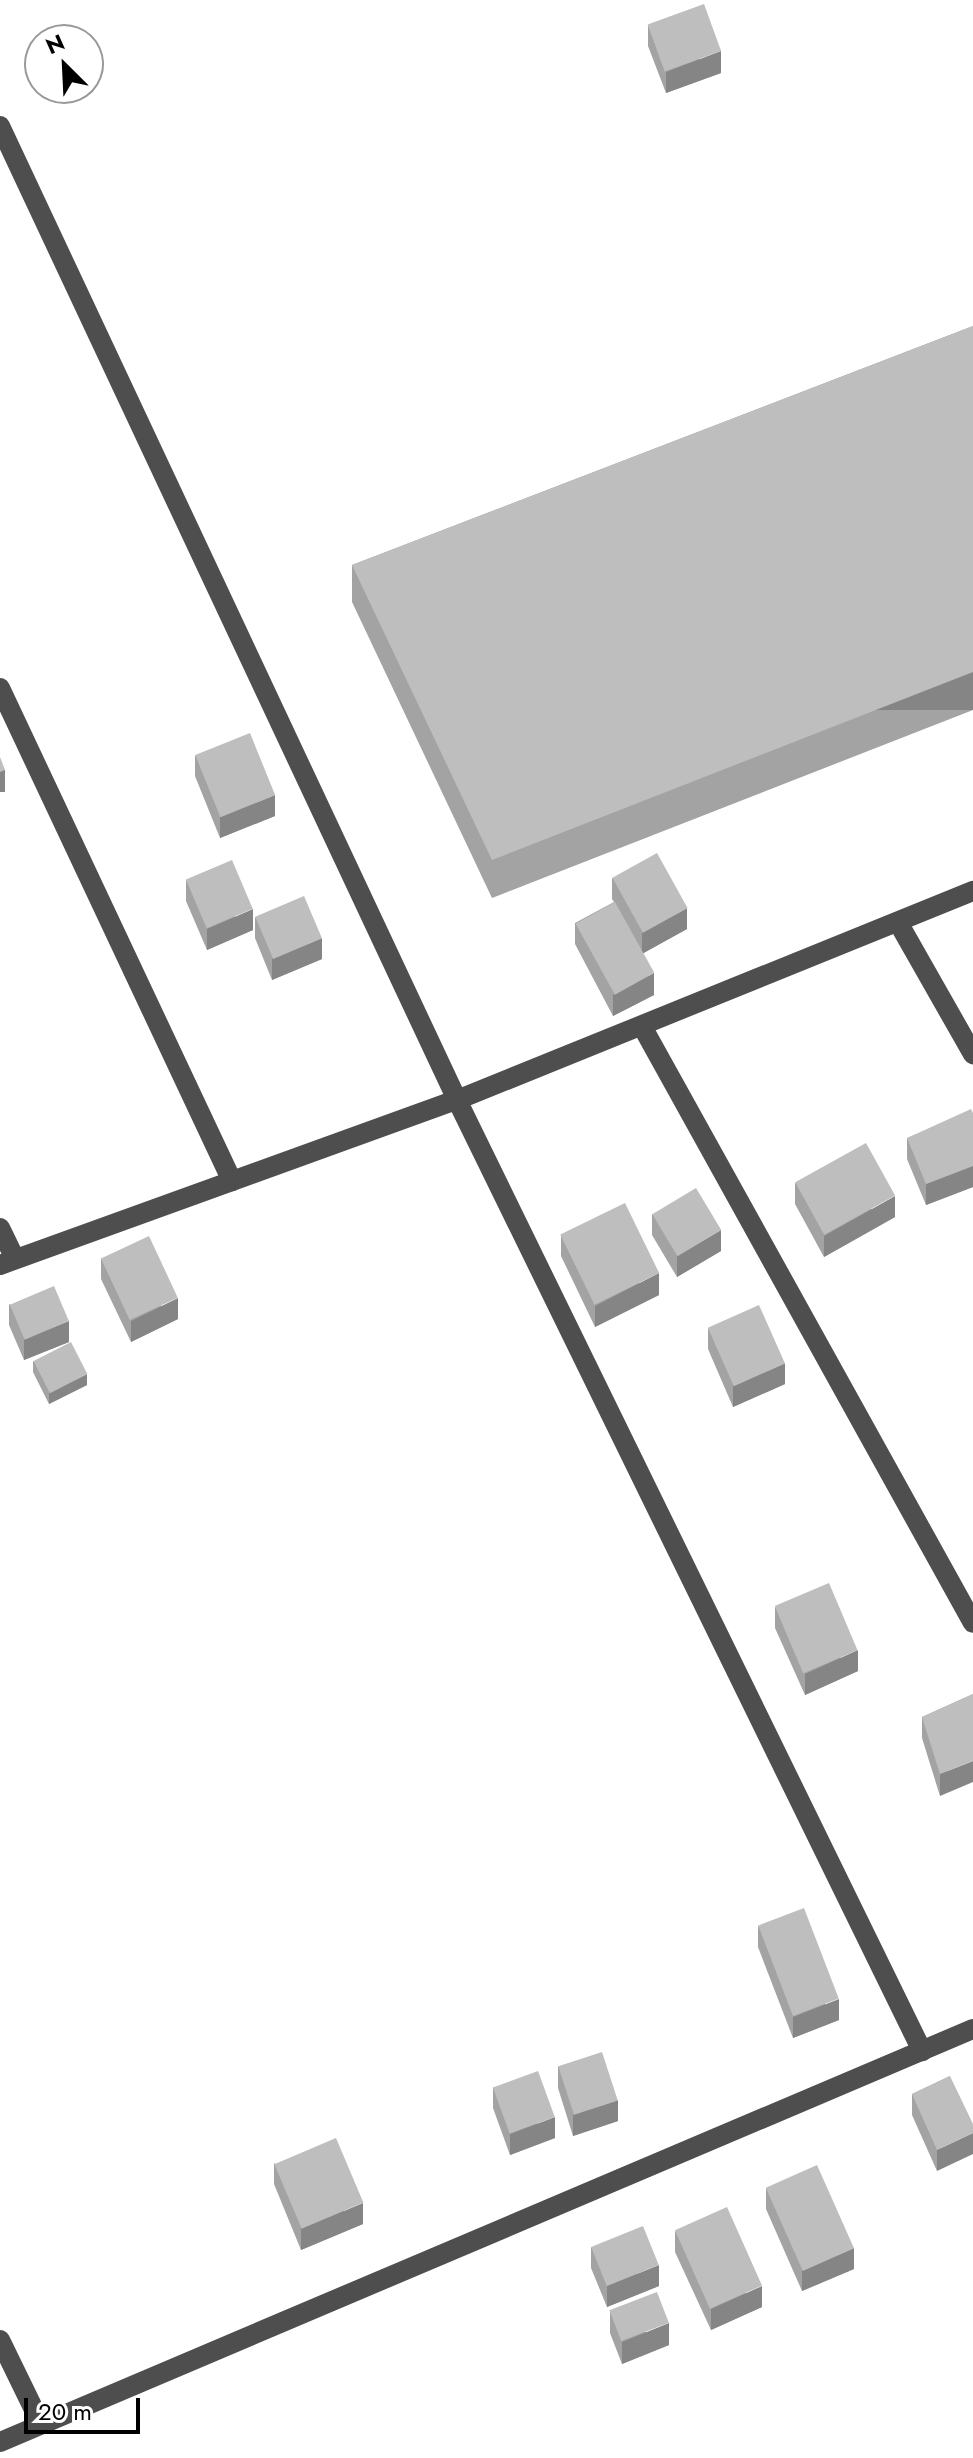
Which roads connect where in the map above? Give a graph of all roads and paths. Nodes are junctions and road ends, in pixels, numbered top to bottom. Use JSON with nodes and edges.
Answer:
{"nodes":[{"id":1,"x":0,"y":126,"type":"edge"},
{"id":2,"x":0,"y":688,"type":"edge"},
{"id":3,"x":973,"y":891,"type":"edge"},
{"id":4,"x":899,"y":924,"type":"junction"},
{"id":5,"x":643,"y":1028,"type":"junction"},
{"id":6,"x":973,"y":1054,"type":"edge"},
{"id":7,"x":457,"y":1100,"type":"junction"},
{"id":8,"x":232,"y":1181,"type":"junction"},
{"id":9,"x":0,"y":1228,"type":"edge"},
{"id":10,"x":8,"y":1262,"type":"edge"},
{"id":11,"x":973,"y":1623,"type":"edge"},
{"id":12,"x":972,"y":2031,"type":"edge"},
{"id":13,"x":922,"y":2051,"type":"junction"},
{"id":14,"x":0,"y":2340,"type":"edge"},
{"id":15,"x":41,"y":2424,"type":"junction"},
{"id":16,"x":0,"y":2442,"type":"edge"}],
"edges":[{"from":1,"to":7,"type":"street"},
{"from":2,"to":8,"type":"street"},
{"from":3,"to":4,"type":"street"},
{"from":4,"to":5,"type":"street"},
{"from":4,"to":6,"type":"street"},
{"from":5,"to":7,"type":"street"},
{"from":5,"to":11,"type":"street"},
{"from":7,"to":8,"type":"street"},
{"from":7,"to":13,"type":"street"},
{"from":8,"to":10,"type":"street"},
{"from":9,"to":10,"type":"street"},
{"from":12,"to":13,"type":"street"},
{"from":13,"to":15,"type":"street"},
{"from":14,"to":15,"type":"street"},
{"from":15,"to":16,"type":"street"}]}
